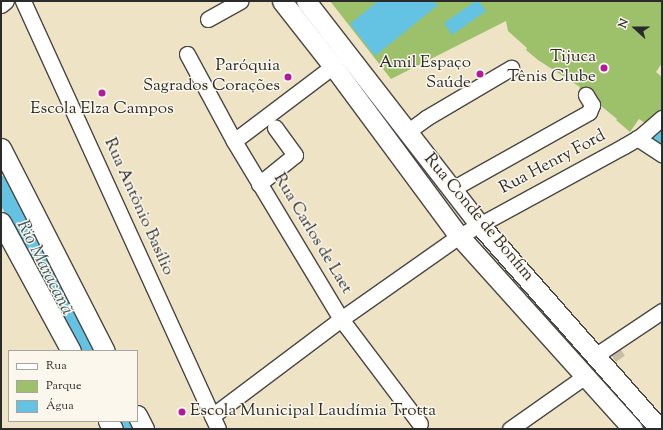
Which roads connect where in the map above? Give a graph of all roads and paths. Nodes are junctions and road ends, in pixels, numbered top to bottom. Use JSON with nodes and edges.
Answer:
{"nodes":[{"id":1,"x":6,"y":1,"type":"edge"},
{"id":2,"x":23,"y":1,"type":"edge"},
{"id":3,"x":240,"y":1,"type":"edge"},
{"id":4,"x":282,"y":1,"type":"edge"},
{"id":5,"x":306,"y":1,"type":"edge"},
{"id":6,"x":1,"y":4,"type":"edge"},
{"id":7,"x":208,"y":19,"type":"dead end"},
{"id":8,"x":187,"y":54,"type":"dead end"},
{"id":9,"x":511,"y":68,"type":"dead end"},
{"id":10,"x":327,"y":71,"type":"junction"},
{"id":11,"x":586,"y":96,"type":"dead end"},
{"id":12,"x":662,"y":118,"type":"edge"},
{"id":13,"x":275,"y":127,"type":"dead end"},
{"id":14,"x":407,"y":132,"type":"junction"},
{"id":15,"x":637,"y":138,"type":"junction"},
{"id":16,"x":234,"y":141,"type":"junction"},
{"id":17,"x":1,"y":148,"type":"edge"},
{"id":18,"x":662,"y":154,"type":"edge"},
{"id":19,"x":259,"y":184,"type":"junction"},
{"id":20,"x":452,"y":189,"type":"junction"},
{"id":21,"x":1,"y":222,"type":"edge"},
{"id":22,"x":479,"y":224,"type":"junction"},
{"id":23,"x":459,"y":236,"type":"junction"},
{"id":24,"x":662,"y":311,"type":"edge"},
{"id":25,"x":662,"y":316,"type":"edge"},
{"id":26,"x":341,"y":319,"type":"junction"},
{"id":27,"x":621,"y":349,"type":"tunnel mouth"},
{"id":28,"x":70,"y":350,"type":"edge"},
{"id":29,"x":104,"y":350,"type":"edge"},
{"id":30,"x":596,"y":355,"type":"junction"},
{"id":31,"x":584,"y":377,"type":"junction"},
{"id":32,"x":138,"y":417,"type":"edge"},
{"id":33,"x":215,"y":422,"type":"edge"},
{"id":34,"x":420,"y":424,"type":"dead end"},
{"id":35,"x":144,"y":429,"type":"edge"},
{"id":36,"x":510,"y":429,"type":"edge"},
{"id":37,"x":633,"y":429,"type":"edge"},
{"id":38,"x":660,"y":429,"type":"edge"}],
"edges":[{"from":1,"to":6,"type":"street"},
{"from":2,"to":33,"type":"street","name":"Rua Antônio Basílio"},
{"from":3,"to":7,"type":"street"},
{"from":4,"to":10,"type":"main road","name":"Rua Conde de Bonfim"},
{"from":5,"to":14,"type":"main road","name":"Rua Conde de Bonfim"},
{"from":8,"to":16,"type":"street","name":"Rua Carlos de Laet"},
{"from":9,"to":14,"type":"street"},
{"from":10,"to":16,"type":"street"},
{"from":10,"to":23,"type":"main road","name":"Rua Conde de Bonfim"},
{"from":11,"to":20,"type":"street"},
{"from":12,"to":15,"type":"street","name":"Rua Henry Ford"},
{"from":13,"to":19,"type":"street"},
{"from":14,"to":20,"type":"main road","name":"Rua Conde de Bonfim"},
{"from":15,"to":18,"type":"street"},
{"from":15,"to":22,"type":"street","name":"Rua Henry Ford"},
{"from":16,"to":19,"type":"street","name":"Rua Carlos de Laet"},
{"from":17,"to":29,"type":"main road"},
{"from":19,"to":26,"type":"street","name":"Rua Carlos de Laet"},
{"from":20,"to":22,"type":"main road","name":"Rua Conde de Bonfim"},
{"from":21,"to":28,"type":"main road"},
{"from":22,"to":23,"type":"street","name":"Rua Henry Ford"},
{"from":22,"to":30,"type":"main road","name":"Rua Conde de Bonfim"},
{"from":23,"to":26,"type":"street","name":"Rua Henry Ford"},
{"from":23,"to":31,"type":"main road","name":"Rua Conde de Bonfim"},
{"from":24,"to":30,"type":"street"},
{"from":25,"to":27,"type":"street"},
{"from":26,"to":33,"type":"street","name":"Rua Henry Ford"},
{"from":26,"to":34,"type":"street","name":"Rua Carlos de Laet"},
{"from":30,"to":38,"type":"main road","name":"Rua Conde de Bonfim"},
{"from":31,"to":36,"type":"street"},
{"from":31,"to":37,"type":"main road","name":"Rua Conde de Bonfim"},
{"from":32,"to":35,"type":"main road"}]}
